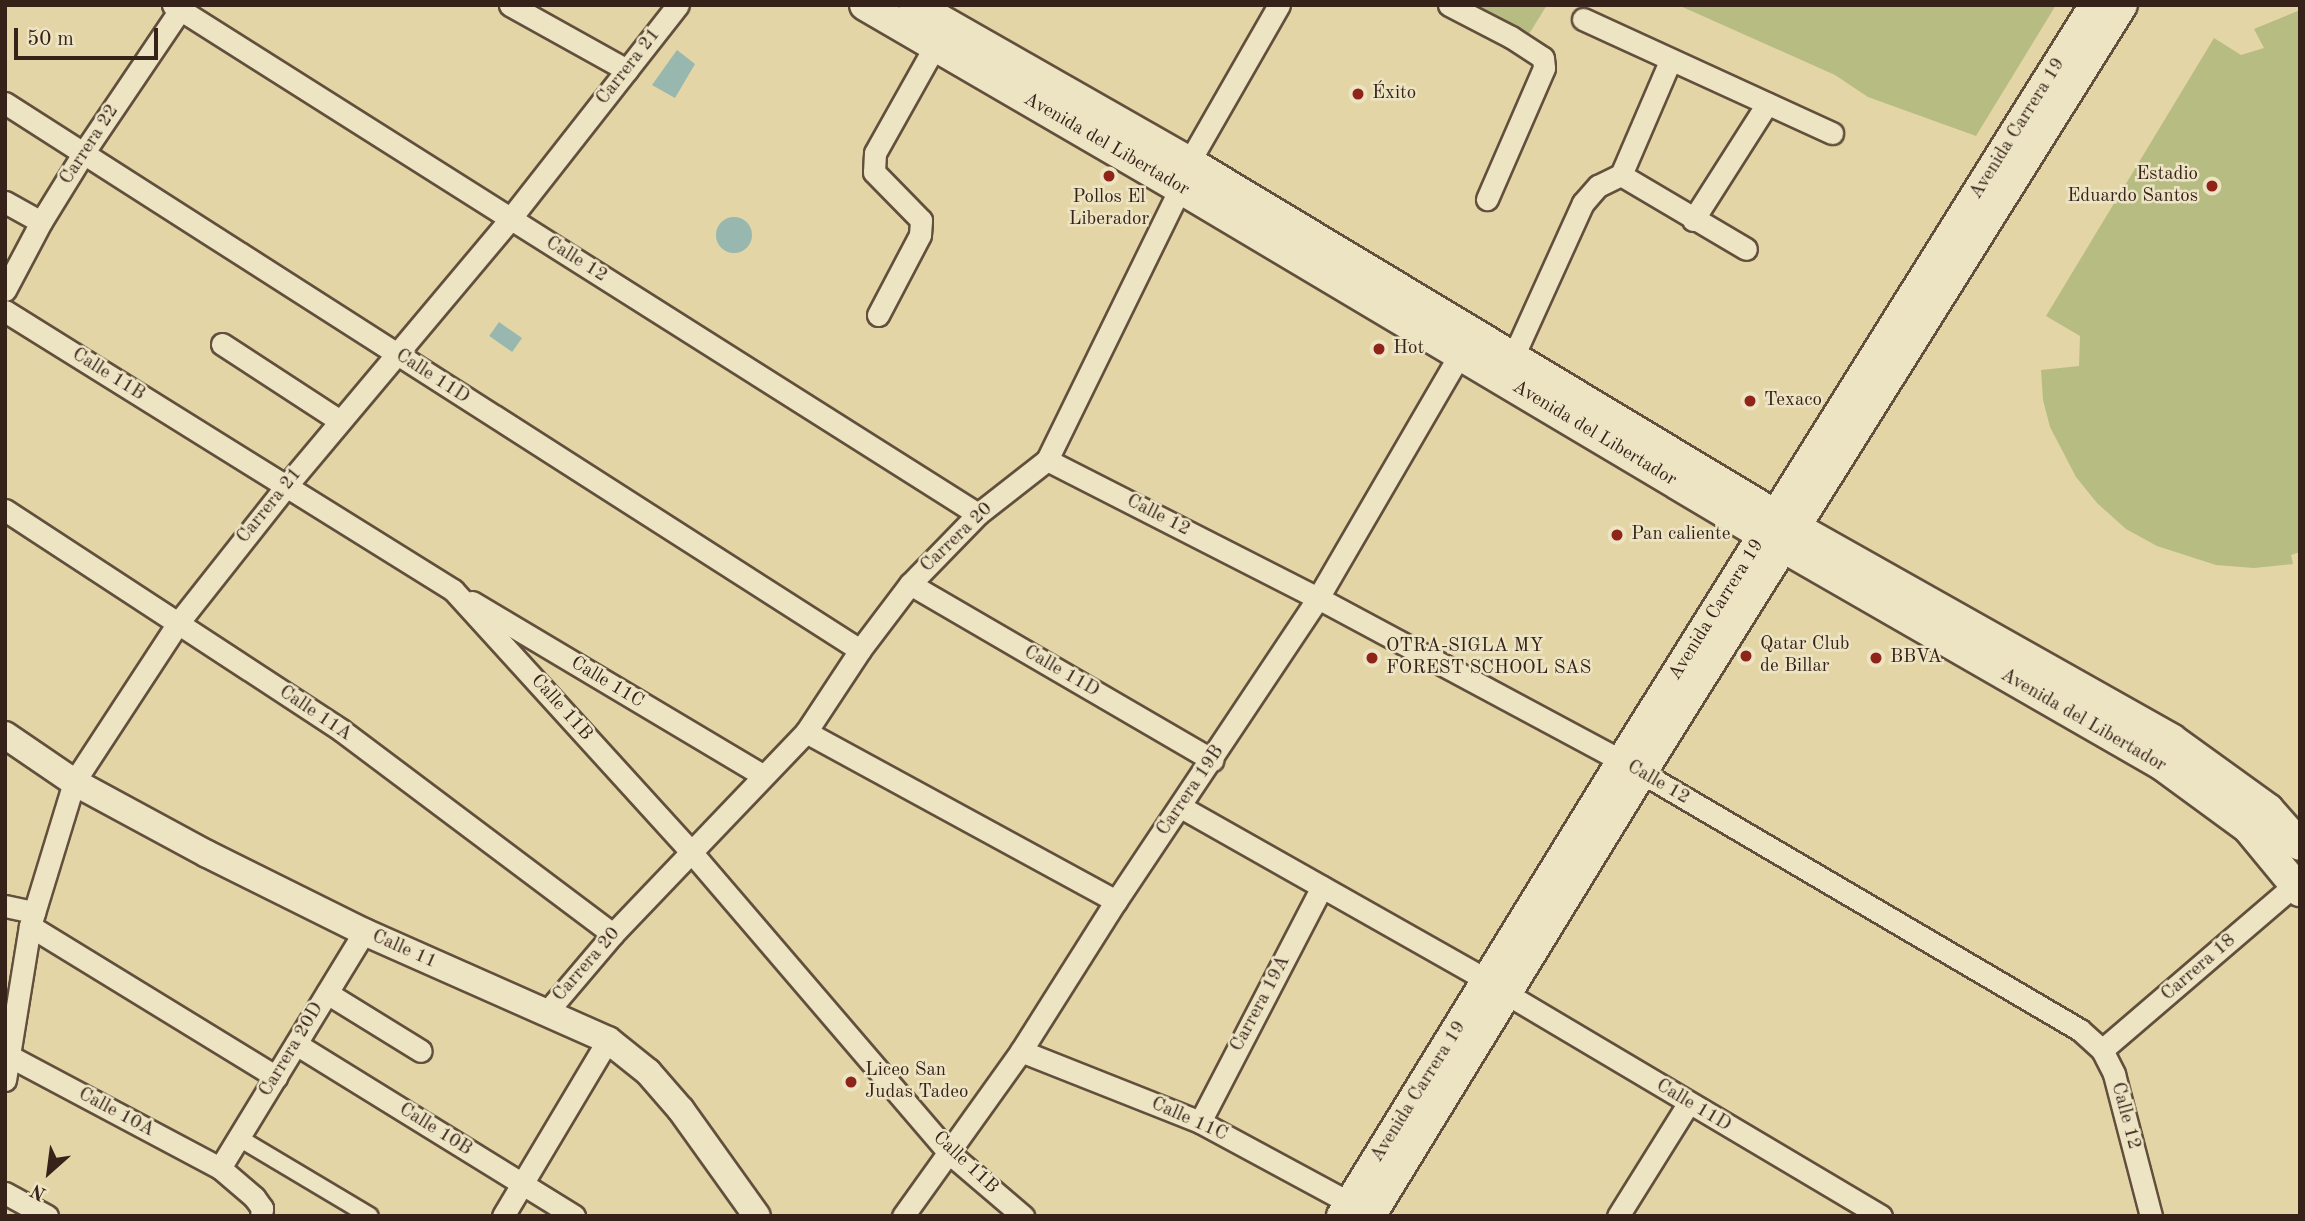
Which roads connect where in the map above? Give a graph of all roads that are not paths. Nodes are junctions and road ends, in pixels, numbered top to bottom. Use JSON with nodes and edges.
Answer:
{"nodes":[{"id":1,"x":510,"y":5,"type":"edge"},
{"id":2,"x":678,"y":5,"type":"edge"},
{"id":3,"x":865,"y":5,"type":"edge"},
{"id":4,"x":914,"y":5,"type":"edge"},
{"id":5,"x":1279,"y":5,"type":"edge"},
{"id":6,"x":1449,"y":5,"type":"edge"},
{"id":7,"x":2095,"y":5,"type":"edge"},
{"id":8,"x":2122,"y":5,"type":"edge"},
{"id":9,"x":179,"y":7,"type":"edge"},
{"id":10,"x":1583,"y":19,"type":"dead end"},
{"id":11,"x":935,"y":46,"type":"junction"},
{"id":12,"x":1670,"y":61,"type":"junction"},
{"id":13,"x":627,"y":71,"type":"junction"},
{"id":14,"x":5,"y":103,"type":"edge"},
{"id":15,"x":1767,"y":104,"type":"junction"},
{"id":16,"x":1832,"y":133,"type":"dead end"},
{"id":17,"x":84,"y":152,"type":"junction"},
{"id":18,"x":1185,"y":175,"type":"junction"},
{"id":19,"x":1621,"y":175,"type":"junction"},
{"id":20,"x":1487,"y":199,"type":"dead end"},
{"id":21,"x":5,"y":202,"type":"edge"},
{"id":22,"x":510,"y":219,"type":"junction"},
{"id":23,"x":1693,"y":220,"type":"junction"},
{"id":24,"x":41,"y":222,"type":"junction"},
{"id":25,"x":1746,"y":249,"type":"dead end"},
{"id":26,"x":5,"y":290,"type":"edge"},
{"id":27,"x":5,"y":312,"type":"edge"},
{"id":28,"x":878,"y":315,"type":"dead end"},
{"id":29,"x":222,"y":344,"type":"dead end"},
{"id":30,"x":396,"y":354,"type":"junction"},
{"id":31,"x":1460,"y":354,"type":"junction"},
{"id":32,"x":1513,"y":357,"type":"junction"},
{"id":33,"x":340,"y":421,"type":"junction"},
{"id":34,"x":1047,"y":460,"type":"junction"},
{"id":35,"x":287,"y":485,"type":"junction"},
{"id":36,"x":5,"y":510,"type":"edge"},
{"id":37,"x":978,"y":514,"type":"junction"},
{"id":38,"x":1779,"y":531,"type":"junction"},
{"id":39,"x":910,"y":584,"type":"junction"},
{"id":40,"x":453,"y":590,"type":"junction"},
{"id":41,"x":1318,"y":598,"type":"junction"},
{"id":42,"x":178,"y":623,"type":"junction"},
{"id":43,"x":860,"y":650,"type":"junction"},
{"id":44,"x":806,"y":732,"type":"junction"},
{"id":45,"x":5,"y":735,"type":"edge"},
{"id":46,"x":1212,"y":761,"type":"junction"},
{"id":47,"x":1631,"y":767,"type":"junction"},
{"id":48,"x":762,"y":775,"type":"junction"},
{"id":49,"x":74,"y":782,"type":"junction"},
{"id":50,"x":1181,"y":807,"type":"junction"},
{"id":51,"x":2300,"y":845,"type":"edge"},
{"id":52,"x":692,"y":853,"type":"junction"},
{"id":53,"x":2299,"y":884,"type":"edge"},
{"id":54,"x":1322,"y":887,"type":"junction"},
{"id":55,"x":1116,"y":901,"type":"junction"},
{"id":56,"x":5,"y":906,"type":"edge"},
{"id":57,"x":32,"y":919,"type":"junction"},
{"id":58,"x":364,"y":932,"type":"junction"},
{"id":59,"x":613,"y":934,"type":"junction"},
{"id":60,"x":1498,"y":988,"type":"junction"},
{"id":61,"x":327,"y":993,"type":"junction"},
{"id":62,"x":546,"y":1013,"type":"junction"},
{"id":63,"x":608,"y":1040,"type":"junction"},
{"id":64,"x":296,"y":1044,"type":"junction"},
{"id":65,"x":2102,"y":1050,"type":"junction"},
{"id":66,"x":421,"y":1051,"type":"dead end"},
{"id":67,"x":1021,"y":1051,"type":"junction"},
{"id":68,"x":7,"y":1073,"type":"edge"},
{"id":69,"x":276,"y":1077,"type":"junction"},
{"id":70,"x":1688,"y":1104,"type":"junction"},
{"id":71,"x":1200,"y":1122,"type":"junction"},
{"id":72,"x":239,"y":1138,"type":"junction"},
{"id":73,"x":948,"y":1152,"type":"junction"},
{"id":74,"x":220,"y":1168,"type":"junction"},
{"id":75,"x":522,"y":1183,"type":"junction"},
{"id":76,"x":5,"y":1193,"type":"edge"},
{"id":77,"x":1360,"y":1213,"type":"edge"},
{"id":78,"x":47,"y":1216,"type":"edge"},
{"id":79,"x":261,"y":1216,"type":"edge"},
{"id":80,"x":370,"y":1216,"type":"edge"},
{"id":81,"x":503,"y":1216,"type":"edge"},
{"id":82,"x":574,"y":1216,"type":"edge"},
{"id":83,"x":757,"y":1216,"type":"edge"},
{"id":84,"x":903,"y":1216,"type":"edge"},
{"id":85,"x":1023,"y":1216,"type":"edge"},
{"id":86,"x":1618,"y":1216,"type":"edge"},
{"id":87,"x":1881,"y":1216,"type":"edge"},
{"id":88,"x":2151,"y":1216,"type":"edge"}],
"edges":[{"from":1,"to":13,"type":"street"},
{"from":2,"to":13,"type":"street","name":"Carrera 21"},
{"from":3,"to":11,"type":"main road","name":"Avenida del Libertador"},
{"from":4,"to":18,"type":"main road","name":"Avenida del Libertador"},
{"from":5,"to":18,"type":"street","name":"Carrera 20"},
{"from":6,"to":20,"type":"street"},
{"from":7,"to":38,"type":"main road","name":"Avenida Carrera 19"},
{"from":8,"to":38,"type":"main road","name":"Avenida Carrera 19"},
{"from":9,"to":17,"type":"street","name":"Carrera 22"},
{"from":9,"to":22,"type":"street","name":"Calle 12"},
{"from":10,"to":12,"type":"street"},
{"from":11,"to":18,"type":"main road","name":"Avenida del Libertador"},
{"from":11,"to":28,"type":"street"},
{"from":12,"to":15,"type":"street"},
{"from":12,"to":19,"type":"street"},
{"from":13,"to":22,"type":"street","name":"Carrera 21"},
{"from":14,"to":17,"type":"street","name":"Calle 11D"},
{"from":15,"to":16,"type":"street"},
{"from":15,"to":23,"type":"street"},
{"from":17,"to":24,"type":"street","name":"Carrera 22"},
{"from":17,"to":30,"type":"street","name":"Calle 11D"},
{"from":18,"to":31,"type":"main road","name":"Avenida del Libertador"},
{"from":18,"to":32,"type":"main road","name":"Avenida del Libertador"},
{"from":18,"to":34,"type":"street","name":"Carrera 20"},
{"from":19,"to":23,"type":"street"},
{"from":19,"to":32,"type":"street"},
{"from":21,"to":24,"type":"street"},
{"from":22,"to":30,"type":"street","name":"Carrera 21"},
{"from":22,"to":37,"type":"street","name":"Calle 12"},
{"from":23,"to":25,"type":"street"},
{"from":24,"to":26,"type":"street","name":"Carrera 22"},
{"from":27,"to":35,"type":"street","name":"Calle 11B"},
{"from":29,"to":33,"type":"street"},
{"from":30,"to":33,"type":"street","name":"Carrera 21"},
{"from":30,"to":43,"type":"street","name":"Calle 11D"},
{"from":31,"to":38,"type":"main road","name":"Avenida del Libertador"},
{"from":31,"to":41,"type":"street","name":"Carrera 19B"},
{"from":32,"to":38,"type":"main road","name":"Avenida del Libertador"},
{"from":33,"to":35,"type":"street","name":"Carrera 21"},
{"from":34,"to":37,"type":"street","name":"Carrera 20"},
{"from":34,"to":41,"type":"street","name":"Calle 12"},
{"from":35,"to":40,"type":"street","name":"Calle 11B"},
{"from":35,"to":42,"type":"street","name":"Carrera 21"},
{"from":36,"to":42,"type":"street","name":"Calle 11A"},
{"from":37,"to":39,"type":"street","name":"Carrera 20"},
{"from":38,"to":47,"type":"main road","name":"Avenida Carrera 19"},
{"from":38,"to":51,"type":"main road","name":"Avenida del Libertador"},
{"from":38,"to":53,"type":"main road","name":"Avenida del Libertador"},
{"from":39,"to":43,"type":"street","name":"Carrera 20"},
{"from":39,"to":46,"type":"street","name":"Calle 11D"},
{"from":40,"to":48,"type":"street","name":"Calle 11C"},
{"from":40,"to":52,"type":"street","name":"Calle 11B"},
{"from":41,"to":46,"type":"street","name":"Carrera 19B"},
{"from":41,"to":47,"type":"street","name":"Calle 12"},
{"from":42,"to":49,"type":"street","name":"Carrera 21"},
{"from":42,"to":59,"type":"street","name":"Calle 11A"},
{"from":43,"to":44,"type":"street","name":"Carrera 20"},
{"from":44,"to":48,"type":"street","name":"Carrera 20"},
{"from":44,"to":55,"type":"street"},
{"from":45,"to":49,"type":"street","name":"Calle 11"},
{"from":46,"to":50,"type":"street","name":"Carrera 19B"},
{"from":47,"to":60,"type":"main road","name":"Avenida Carrera 19"},
{"from":47,"to":65,"type":"street","name":"Calle 12"},
{"from":48,"to":52,"type":"street","name":"Carrera 20"},
{"from":49,"to":57,"type":"street","name":"Carrera 21"},
{"from":49,"to":58,"type":"street","name":"Calle 11"},
{"from":50,"to":54,"type":"street","name":"Calle 11D"},
{"from":50,"to":55,"type":"street","name":"Carrera 19B"},
{"from":52,"to":59,"type":"street","name":"Carrera 20"},
{"from":52,"to":73,"type":"street","name":"Calle 11B"},
{"from":53,"to":65,"type":"street","name":"Carrera 18"},
{"from":54,"to":60,"type":"street","name":"Calle 11D"},
{"from":54,"to":71,"type":"street","name":"Carrera 19A"},
{"from":55,"to":67,"type":"street","name":"Carrera 19B"},
{"from":56,"to":57,"type":"street"},
{"from":57,"to":68,"type":"street","name":"Carrera 21"},
{"from":57,"to":69,"type":"street"},
{"from":58,"to":61,"type":"street","name":"Carrera 20D"},
{"from":58,"to":62,"type":"street","name":"Calle 11"},
{"from":59,"to":62,"type":"street","name":"Carrera 20"},
{"from":60,"to":70,"type":"street","name":"Calle 11D"},
{"from":60,"to":77,"type":"main road","name":"Avenida Carrera 19"},
{"from":61,"to":64,"type":"street","name":"Carrera 20D"},
{"from":61,"to":66,"type":"street"},
{"from":62,"to":63,"type":"street","name":"Calle 11"},
{"from":63,"to":75,"type":"street"},
{"from":63,"to":83,"type":"street","name":"Calle 11"},
{"from":64,"to":69,"type":"street","name":"Carrera 20D"},
{"from":64,"to":75,"type":"street","name":"Calle 10B"},
{"from":65,"to":88,"type":"street","name":"Calle 12"},
{"from":67,"to":71,"type":"street","name":"Calle 11C"},
{"from":67,"to":73,"type":"street","name":"Carrera 19B"},
{"from":68,"to":74,"type":"street","name":"Calle 10A"},
{"from":69,"to":72,"type":"street","name":"Carrera 20D"},
{"from":70,"to":86,"type":"street"},
{"from":70,"to":87,"type":"street","name":"Calle 11D"},
{"from":71,"to":77,"type":"street","name":"Calle 11C"},
{"from":72,"to":74,"type":"street","name":"Carrera 20D"},
{"from":72,"to":80,"type":"street"},
{"from":73,"to":84,"type":"street","name":"Carrera 19B"},
{"from":73,"to":85,"type":"street","name":"Calle 11B"},
{"from":74,"to":79,"type":"street","name":"Calle 10A"},
{"from":75,"to":81,"type":"street"},
{"from":75,"to":82,"type":"street","name":"Calle 10B"},
{"from":76,"to":78,"type":"street"}]}
